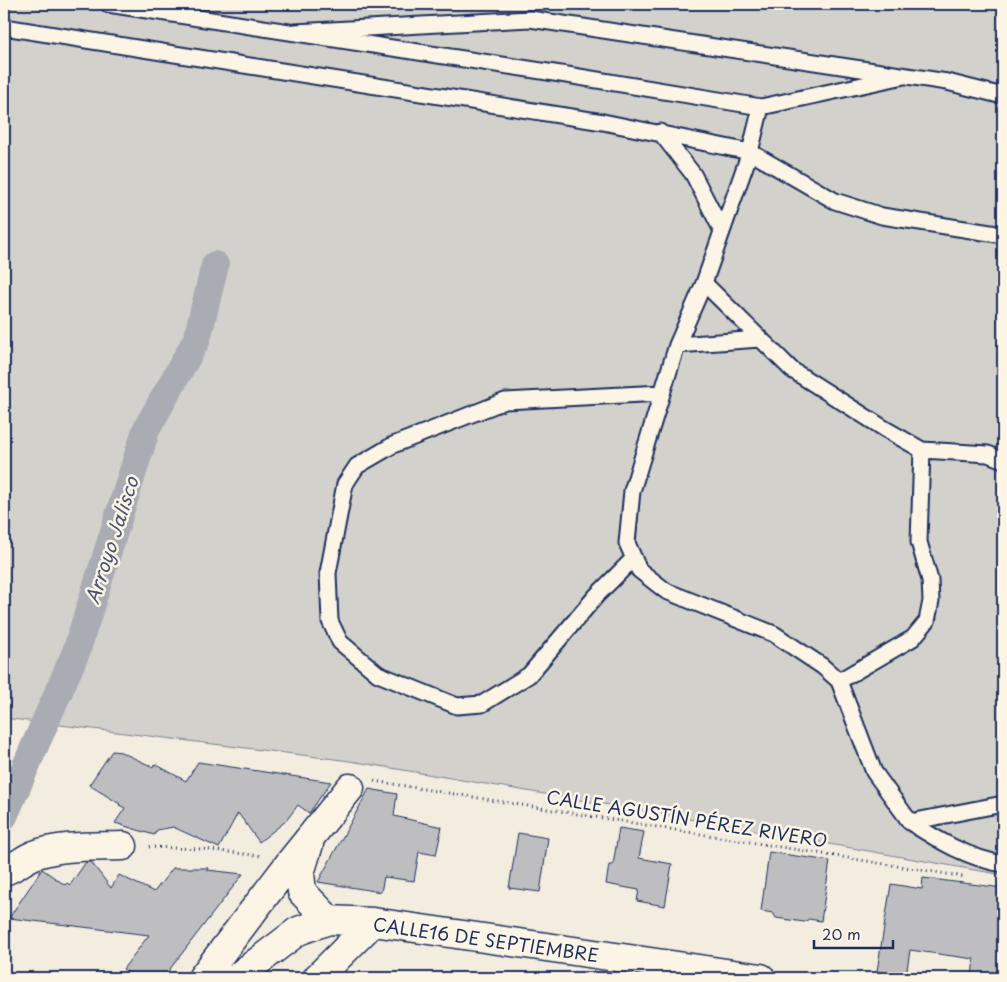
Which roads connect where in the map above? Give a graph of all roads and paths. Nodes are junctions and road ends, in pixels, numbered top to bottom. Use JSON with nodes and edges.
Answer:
{"nodes":[{"id":1,"x":108,"y":4,"type":"edge"},
{"id":2,"x":4,"y":27,"type":"edge"},
{"id":3,"x":295,"y":32,"type":"junction"},
{"id":4,"x":904,"y":76,"type":"junction"},
{"id":5,"x":1003,"y":96,"type":"edge"},
{"id":6,"x":761,"y":107,"type":"junction"},
{"id":7,"x":660,"y":132,"type":"junction"},
{"id":8,"x":750,"y":152,"type":"junction"},
{"id":9,"x":721,"y":229,"type":"junction"},
{"id":10,"x":1003,"y":235,"type":"edge"},
{"id":11,"x":704,"y":283,"type":"junction"},
{"id":12,"x":760,"y":339,"type":"junction"},
{"id":13,"x":677,"y":345,"type":"junction"},
{"id":14,"x":662,"y":393,"type":"junction"},
{"id":15,"x":922,"y":450,"type":"junction"},
{"id":16,"x":1003,"y":460,"type":"edge"},
{"id":17,"x":634,"y":558,"type":"junction"},
{"id":18,"x":839,"y":681,"type":"junction"},
{"id":19,"x":358,"y":784,"type":"joint"},
{"id":20,"x":1003,"y":804,"type":"edge"},
{"id":21,"x":910,"y":822,"type":"junction"},
{"id":22,"x":311,"y":839,"type":"junction"},
{"id":23,"x":123,"y":846,"type":"joint"},
{"id":24,"x":292,"y":860,"type":"junction"},
{"id":25,"x":1003,"y":864,"type":"edge"},
{"id":26,"x":5,"y":872,"type":"edge"},
{"id":27,"x":974,"y":878,"type":"dead end"},
{"id":28,"x":329,"y":920,"type":"junction"},
{"id":29,"x":373,"y":922,"type":"junction"},
{"id":30,"x":202,"y":978,"type":"edge"},
{"id":31,"x":236,"y":978,"type":"edge"},
{"id":32,"x":317,"y":978,"type":"edge"},
{"id":33,"x":761,"y":978,"type":"edge"}],
"edges":[{"from":1,"to":3,"type":"lane"},
{"from":2,"to":7,"type":"lane"},
{"from":3,"to":4,"type":"lane"},
{"from":3,"to":6,"type":"lane"},
{"from":4,"to":5,"type":"lane"},
{"from":4,"to":6,"type":"lane"},
{"from":6,"to":8,"type":"lane"},
{"from":7,"to":8,"type":"lane"},
{"from":7,"to":9,"type":"lane"},
{"from":8,"to":9,"type":"lane"},
{"from":8,"to":10,"type":"lane"},
{"from":9,"to":11,"type":"lane"},
{"from":11,"to":12,"type":"lane"},
{"from":11,"to":13,"type":"lane"},
{"from":12,"to":13,"type":"lane"},
{"from":12,"to":15,"type":"lane"},
{"from":13,"to":14,"type":"lane"},
{"from":14,"to":17,"type":"lane"},
{"from":14,"to":17,"type":"lane"},
{"from":15,"to":16,"type":"lane"},
{"from":15,"to":18,"type":"lane"},
{"from":17,"to":18,"type":"lane"},
{"from":18,"to":21,"type":"lane"},
{"from":19,"to":22,"type":"street"},
{"from":19,"to":27,"type":"path","name":"CALLE AGUSTÍN PÉREZ RIVERO"},
{"from":20,"to":21,"type":"lane"},
{"from":21,"to":25,"type":"lane"},
{"from":22,"to":24,"type":"street"},
{"from":22,"to":28,"type":"street"},
{"from":23,"to":24,"type":"path"},
{"from":23,"to":26,"type":"street"},
{"from":24,"to":30,"type":"street"},
{"from":28,"to":29,"type":"street","name":"CALLE16 DE SEPTIEMBRE"},
{"from":28,"to":31,"type":"street"},
{"from":29,"to":32,"type":"street"},
{"from":29,"to":33,"type":"street","name":"CALLE16 DE SEPTIEMBRE"}]}
